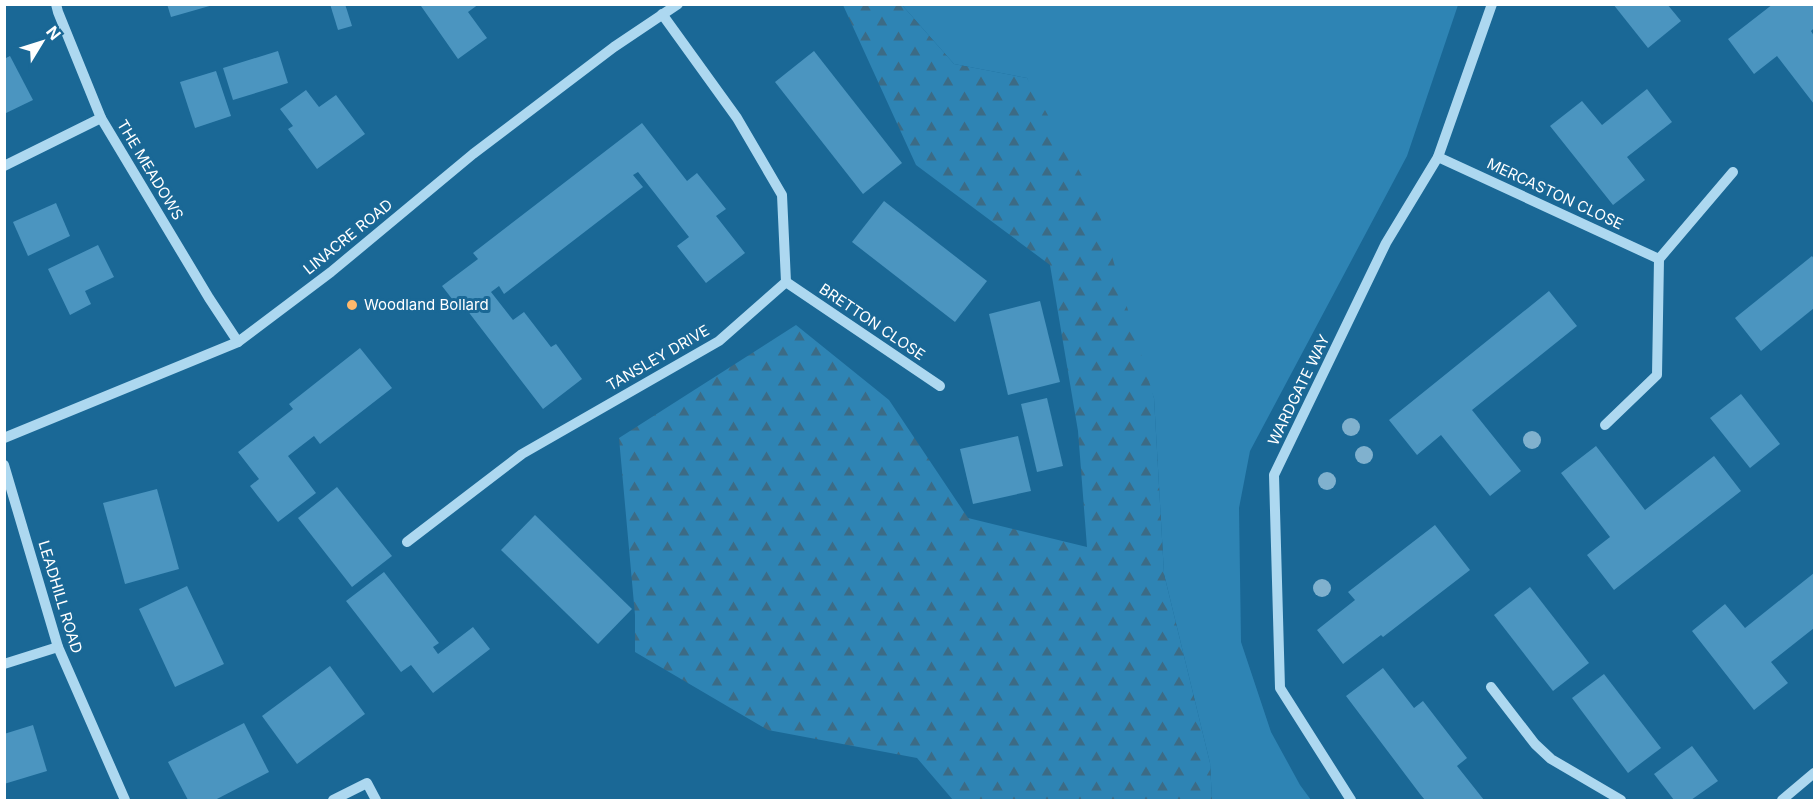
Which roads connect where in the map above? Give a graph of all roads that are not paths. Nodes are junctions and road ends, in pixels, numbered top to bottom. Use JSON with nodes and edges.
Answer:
{"nodes":[{"id":1,"x":56,"y":4,"type":"edge"},
{"id":2,"x":678,"y":4,"type":"edge"},
{"id":3,"x":1492,"y":4,"type":"edge"},
{"id":4,"x":662,"y":14,"type":"junction"},
{"id":5,"x":101,"y":118,"type":"junction"},
{"id":6,"x":1438,"y":157,"type":"junction"},
{"id":7,"x":4,"y":166,"type":"edge"},
{"id":8,"x":1733,"y":172,"type":"dead end"},
{"id":9,"x":1659,"y":259,"type":"junction"},
{"id":10,"x":786,"y":282,"type":"junction"},
{"id":11,"x":238,"y":342,"type":"junction"},
{"id":12,"x":940,"y":386,"type":"dead end"},
{"id":13,"x":1605,"y":425,"type":"dead end"},
{"id":14,"x":4,"y":438,"type":"edge"},
{"id":15,"x":4,"y":465,"type":"edge"},
{"id":16,"x":407,"y":542,"type":"dead end"},
{"id":17,"x":58,"y":647,"type":"junction"},
{"id":18,"x":4,"y":664,"type":"edge"},
{"id":19,"x":1491,"y":687,"type":"dead end"},
{"id":20,"x":1815,"y":773,"type":"edge"},
{"id":21,"x":125,"y":801,"type":"edge"},
{"id":22,"x":333,"y":801,"type":"edge"},
{"id":23,"x":376,"y":801,"type":"edge"},
{"id":24,"x":1351,"y":801,"type":"edge"},
{"id":25,"x":1621,"y":801,"type":"edge"},
{"id":26,"x":1782,"y":801,"type":"edge"}],
"edges":[{"from":1,"to":5,"type":"street","name":"THE MEADOWS"},
{"from":2,"to":4,"type":"street","name":"LINACRE ROAD"},
{"from":3,"to":6,"type":"street","name":"WARDGATE WAY"},
{"from":4,"to":10,"type":"street"},
{"from":4,"to":11,"type":"street","name":"LINACRE ROAD"},
{"from":5,"to":7,"type":"street"},
{"from":5,"to":11,"type":"street","name":"THE MEADOWS"},
{"from":6,"to":9,"type":"street","name":"MERCASTON CLOSE"},
{"from":6,"to":24,"type":"street","name":"WARDGATE WAY"},
{"from":8,"to":9,"type":"street"},
{"from":9,"to":13,"type":"street"},
{"from":10,"to":12,"type":"street","name":"BRETTON CLOSE"},
{"from":10,"to":16,"type":"street","name":"TANSLEY DRIVE"},
{"from":11,"to":14,"type":"street","name":"LINACRE ROAD"},
{"from":15,"to":17,"type":"street","name":"LEADHILL ROAD"},
{"from":17,"to":18,"type":"street"},
{"from":17,"to":21,"type":"street","name":"LEADHILL ROAD"},
{"from":19,"to":25,"type":"street"},
{"from":20,"to":26,"type":"street"},
{"from":22,"to":23,"type":"street"}]}
